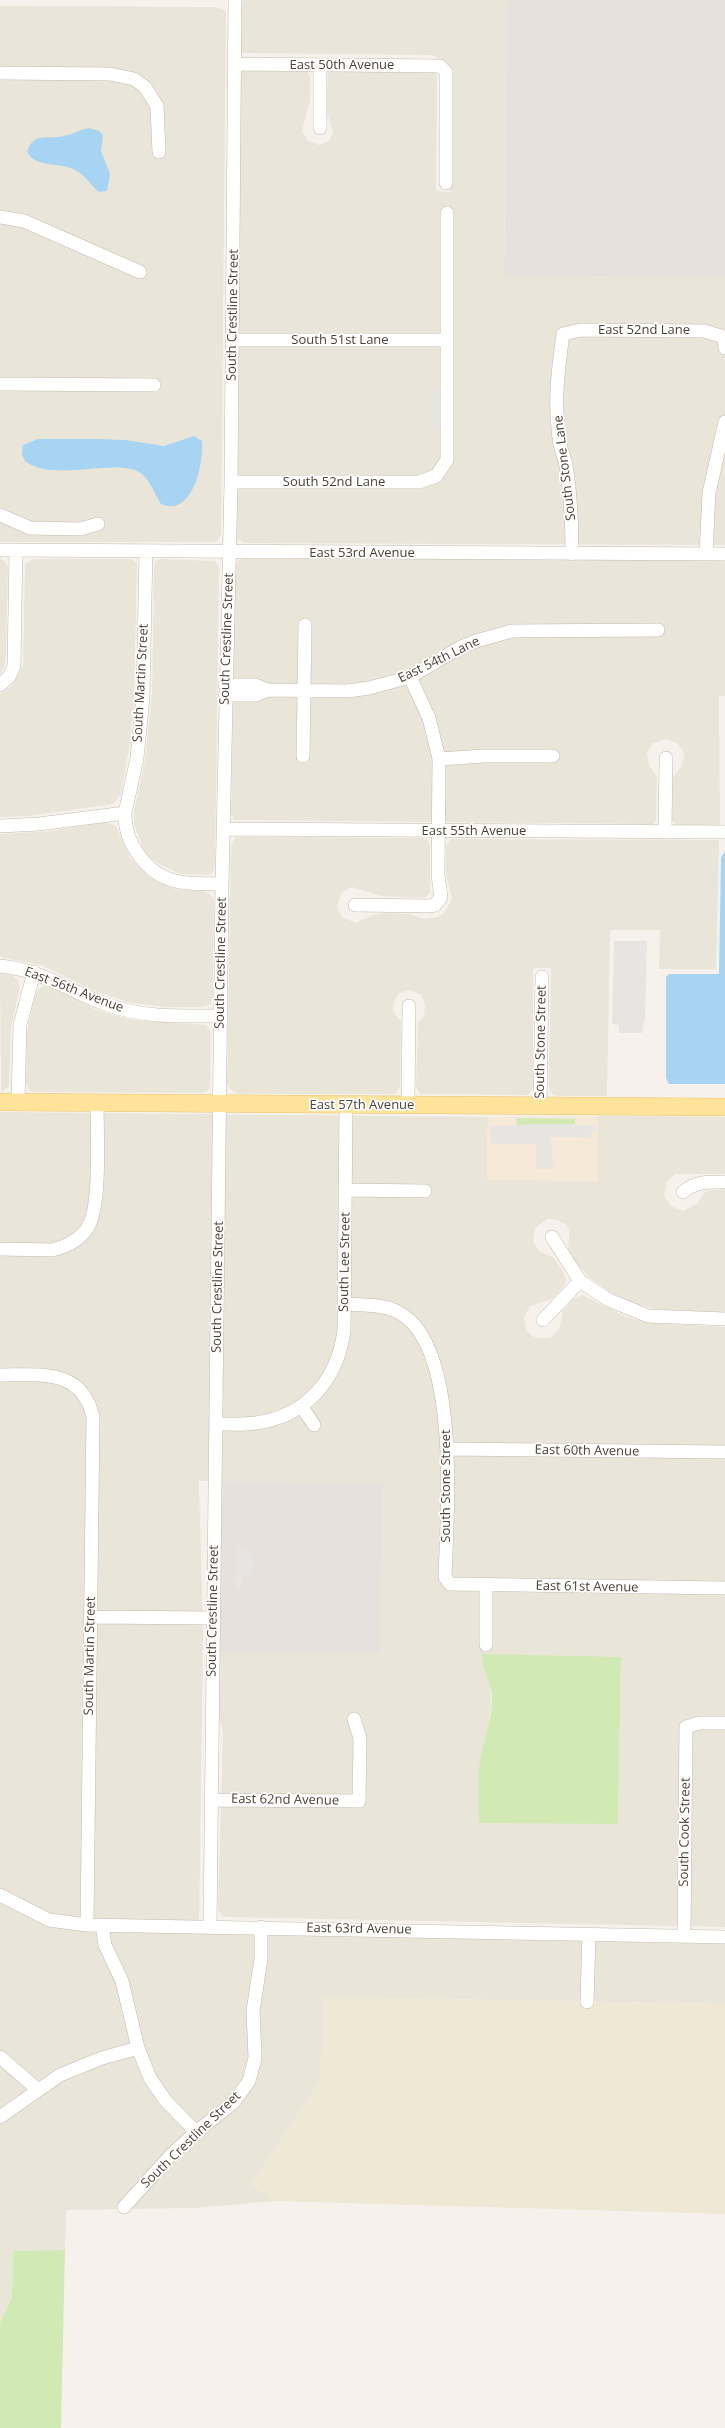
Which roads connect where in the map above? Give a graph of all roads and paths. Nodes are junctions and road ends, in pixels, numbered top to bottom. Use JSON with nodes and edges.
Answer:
{"nodes":[{"id":1,"x":235,"y":0,"type":"edge"},
{"id":2,"x":235,"y":64,"type":"junction"},
{"id":3,"x":320,"y":66,"type":"junction"},
{"id":4,"x":0,"y":73,"type":"edge"},
{"id":5,"x":320,"y":128,"type":"dead end"},
{"id":6,"x":159,"y":152,"type":"dead end"},
{"id":7,"x":446,"y":183,"type":"dead end"},
{"id":8,"x":447,"y":213,"type":"dead end"},
{"id":9,"x":0,"y":217,"type":"edge"},
{"id":10,"x":140,"y":272,"type":"dead end"},
{"id":11,"x":563,"y":334,"type":"joint"},
{"id":12,"x":232,"y":340,"type":"junction"},
{"id":13,"x":447,"y":340,"type":"junction"},
{"id":14,"x":724,"y":342,"type":"edge"},
{"id":15,"x":0,"y":384,"type":"edge"},
{"id":16,"x":154,"y":385,"type":"dead end"},
{"id":17,"x":725,"y":422,"type":"edge"},
{"id":18,"x":231,"y":482,"type":"junction"},
{"id":19,"x":0,"y":515,"type":"edge"},
{"id":20,"x":98,"y":524,"type":"dead end"},
{"id":21,"x":0,"y":550,"type":"edge"},
{"id":22,"x":16,"y":550,"type":"junction"},
{"id":23,"x":146,"y":552,"type":"junction"},
{"id":24,"x":230,"y":552,"type":"junction"},
{"id":25,"x":572,"y":554,"type":"junction"},
{"id":26,"x":706,"y":554,"type":"junction"},
{"id":27,"x":725,"y":554,"type":"edge"},
{"id":28,"x":304,"y":624,"type":"dead end"},
{"id":29,"x":658,"y":630,"type":"dead end"},
{"id":30,"x":410,"y":677,"type":"junction"},
{"id":31,"x":3,"y":683,"type":"edge"},
{"id":32,"x":225,"y":690,"type":"junction"},
{"id":33,"x":304,"y":691,"type":"junction"},
{"id":34,"x":303,"y":756,"type":"dead end"},
{"id":35,"x":553,"y":756,"type":"dead end"},
{"id":36,"x":666,"y":758,"type":"dead end"},
{"id":37,"x":439,"y":759,"type":"junction"},
{"id":38,"x":125,"y":814,"type":"junction"},
{"id":39,"x":0,"y":826,"type":"edge"},
{"id":40,"x":223,"y":829,"type":"junction"},
{"id":41,"x":438,"y":831,"type":"junction"},
{"id":42,"x":665,"y":832,"type":"junction"},
{"id":43,"x":725,"y":832,"type":"edge"},
{"id":44,"x":222,"y":884,"type":"junction"},
{"id":45,"x":355,"y":905,"type":"dead end"},
{"id":46,"x":0,"y":966,"type":"edge"},
{"id":47,"x":34,"y":972,"type":"junction"},
{"id":48,"x":542,"y":977,"type":"dead end"},
{"id":49,"x":409,"y":1006,"type":"dead end"},
{"id":50,"x":220,"y":1016,"type":"junction"},
{"id":51,"x":0,"y":1102,"type":"edge"},
{"id":52,"x":18,"y":1102,"type":"junction"},
{"id":53,"x":97,"y":1102,"type":"junction"},
{"id":54,"x":220,"y":1103,"type":"junction"},
{"id":55,"x":346,"y":1104,"type":"junction"},
{"id":56,"x":408,"y":1105,"type":"junction"},
{"id":57,"x":540,"y":1106,"type":"junction"},
{"id":58,"x":725,"y":1107,"type":"edge"},
{"id":59,"x":725,"y":1182,"type":"edge"},
{"id":60,"x":346,"y":1190,"type":"junction"},
{"id":61,"x":424,"y":1191,"type":"dead end"},
{"id":62,"x":683,"y":1192,"type":"dead end"},
{"id":63,"x":552,"y":1237,"type":"dead end"},
{"id":64,"x":0,"y":1249,"type":"edge"},
{"id":65,"x":580,"y":1281,"type":"junction"},
{"id":66,"x":344,"y":1304,"type":"junction"},
{"id":67,"x":725,"y":1319,"type":"edge"},
{"id":68,"x":543,"y":1320,"type":"dead end"},
{"id":69,"x":0,"y":1375,"type":"edge"},
{"id":70,"x":302,"y":1407,"type":"junction"},
{"id":71,"x":216,"y":1424,"type":"junction"},
{"id":72,"x":314,"y":1425,"type":"dead end"},
{"id":73,"x":449,"y":1449,"type":"junction"},
{"id":74,"x":725,"y":1452,"type":"edge"},
{"id":75,"x":450,"y":1584,"type":"joint"},
{"id":76,"x":486,"y":1586,"type":"junction"},
{"id":77,"x":725,"y":1588,"type":"edge"},
{"id":78,"x":91,"y":1617,"type":"junction"},
{"id":79,"x":212,"y":1618,"type":"junction"},
{"id":80,"x":486,"y":1645,"type":"dead end"},
{"id":81,"x":354,"y":1719,"type":"dead end"},
{"id":82,"x":725,"y":1723,"type":"edge"},
{"id":83,"x":212,"y":1800,"type":"junction"},
{"id":84,"x":0,"y":1895,"type":"edge"},
{"id":85,"x":87,"y":1925,"type":"junction"},
{"id":86,"x":102,"y":1925,"type":"junction"},
{"id":87,"x":210,"y":1926,"type":"junction"},
{"id":88,"x":261,"y":1927,"type":"junction"},
{"id":89,"x":589,"y":1934,"type":"junction"},
{"id":90,"x":684,"y":1936,"type":"junction"},
{"id":91,"x":725,"y":1937,"type":"edge"},
{"id":92,"x":587,"y":2002,"type":"dead end"},
{"id":93,"x":138,"y":2048,"type":"junction"},
{"id":94,"x":0,"y":2057,"type":"edge"},
{"id":95,"x":37,"y":2089,"type":"junction"},
{"id":96,"x":0,"y":2117,"type":"edge"},
{"id":97,"x":196,"y":2132,"type":"junction"},
{"id":98,"x":124,"y":2207,"type":"dead end"}],
"edges":[{"from":1,"to":2,"type":"street","name":"South Crestline Street"},
{"from":2,"to":3,"type":"street","name":"East 50th Avenue"},
{"from":2,"to":12,"type":"street","name":"South Crestline Street"},
{"from":3,"to":5,"type":"street"},
{"from":3,"to":7,"type":"street","name":"East 50th Avenue"},
{"from":4,"to":6,"type":"street"},
{"from":8,"to":13,"type":"street"},
{"from":9,"to":10,"type":"street"},
{"from":11,"to":14,"type":"street","name":"East 52nd Lane"},
{"from":11,"to":25,"type":"street","name":"South Stone Lane"},
{"from":12,"to":13,"type":"street","name":"South 51st Lane"},
{"from":12,"to":18,"type":"street","name":"South Crestline Street"},
{"from":13,"to":18,"type":"street","name":"South 52nd Lane"},
{"from":15,"to":16,"type":"street"},
{"from":17,"to":26,"type":"street"},
{"from":18,"to":24,"type":"street","name":"South Crestline Street"},
{"from":19,"to":20,"type":"street"},
{"from":21,"to":22,"type":"street","name":"East 53rd Avenue"},
{"from":22,"to":23,"type":"street","name":"East 53rd Avenue"},
{"from":22,"to":31,"type":"street"},
{"from":23,"to":24,"type":"street","name":"East 53rd Avenue"},
{"from":23,"to":38,"type":"street","name":"South Martin Street"},
{"from":24,"to":25,"type":"street","name":"East 53rd Avenue"},
{"from":24,"to":32,"type":"street","name":"South Crestline Street"},
{"from":25,"to":26,"type":"street","name":"East 53rd Avenue"},
{"from":26,"to":27,"type":"street","name":"East 53rd Avenue"},
{"from":28,"to":33,"type":"street"},
{"from":29,"to":30,"type":"street","name":"East 54th Lane"},
{"from":30,"to":33,"type":"street","name":"East 54th Lane"},
{"from":30,"to":37,"type":"street"},
{"from":32,"to":33,"type":"street","name":"East 54th Lane"},
{"from":32,"to":40,"type":"street","name":"South Crestline Street"},
{"from":33,"to":34,"type":"street"},
{"from":35,"to":37,"type":"street"},
{"from":36,"to":42,"type":"street"},
{"from":37,"to":41,"type":"street"},
{"from":38,"to":39,"type":"street"},
{"from":38,"to":44,"type":"street"},
{"from":40,"to":41,"type":"street","name":"East 55th Avenue"},
{"from":40,"to":44,"type":"street","name":"South Crestline Street"},
{"from":41,"to":42,"type":"street","name":"East 55th Avenue"},
{"from":41,"to":45,"type":"street"},
{"from":42,"to":43,"type":"street","name":"East 55th Avenue"},
{"from":44,"to":50,"type":"street","name":"South Crestline Street"},
{"from":46,"to":47,"type":"street","name":"East 56th Avenue"},
{"from":47,"to":50,"type":"street","name":"East 56th Avenue"},
{"from":47,"to":52,"type":"street"},
{"from":48,"to":57,"type":"street","name":"South Stone Street"},
{"from":49,"to":56,"type":"street"},
{"from":50,"to":54,"type":"street","name":"South Crestline Street"},
{"from":51,"to":52,"type":"main road","name":"East 57th Avenue"},
{"from":52,"to":53,"type":"main road","name":"East 57th Avenue"},
{"from":53,"to":54,"type":"main road","name":"East 57th Avenue"},
{"from":53,"to":64,"type":"street"},
{"from":54,"to":55,"type":"main road","name":"East 57th Avenue"},
{"from":54,"to":71,"type":"street","name":"South Crestline Street"},
{"from":55,"to":56,"type":"main road","name":"East 57th Avenue"},
{"from":55,"to":60,"type":"street","name":"South Lee Street"},
{"from":56,"to":57,"type":"main road","name":"East 57th Avenue"},
{"from":57,"to":58,"type":"main road","name":"East 57th Avenue"},
{"from":59,"to":62,"type":"street"},
{"from":60,"to":61,"type":"street"},
{"from":60,"to":66,"type":"street","name":"South Lee Street"},
{"from":63,"to":65,"type":"street"},
{"from":65,"to":67,"type":"street"},
{"from":65,"to":68,"type":"street"},
{"from":66,"to":70,"type":"street","name":"South Lee Street"},
{"from":66,"to":73,"type":"street","name":"South Stone Street"},
{"from":69,"to":78,"type":"street","name":"South Martin Street"},
{"from":70,"to":71,"type":"street","name":"South Lee Street"},
{"from":70,"to":72,"type":"street"},
{"from":71,"to":79,"type":"street","name":"South Crestline Street"},
{"from":73,"to":74,"type":"street","name":"East 60th Avenue"},
{"from":73,"to":75,"type":"street","name":"South Stone Street"},
{"from":75,"to":76,"type":"street","name":"East 61st Avenue"},
{"from":76,"to":77,"type":"street","name":"East 61st Avenue"},
{"from":76,"to":80,"type":"street"},
{"from":78,"to":79,"type":"street"},
{"from":78,"to":85,"type":"street","name":"South Martin Street"},
{"from":79,"to":83,"type":"street","name":"South Crestline Street"},
{"from":81,"to":83,"type":"street","name":"East 62nd Avenue"},
{"from":82,"to":90,"type":"street","name":"South Cook Street"},
{"from":83,"to":87,"type":"street","name":"South Crestline Street"},
{"from":84,"to":85,"type":"street","name":"East 63rd Avenue"},
{"from":85,"to":86,"type":"street","name":"East 63rd Avenue"},
{"from":86,"to":87,"type":"street","name":"East 63rd Avenue"},
{"from":86,"to":93,"type":"street"},
{"from":87,"to":88,"type":"street","name":"East 63rd Avenue"},
{"from":88,"to":89,"type":"street","name":"East 63rd Avenue"},
{"from":88,"to":97,"type":"street","name":"South Crestline Street"},
{"from":89,"to":90,"type":"street","name":"East 63rd Avenue"},
{"from":89,"to":92,"type":"street"},
{"from":90,"to":91,"type":"street","name":"East 63rd Avenue"},
{"from":93,"to":95,"type":"street"},
{"from":93,"to":97,"type":"street"},
{"from":94,"to":95,"type":"street"},
{"from":95,"to":96,"type":"street"},
{"from":97,"to":98,"type":"street","name":"South Crestline Street"}]}
